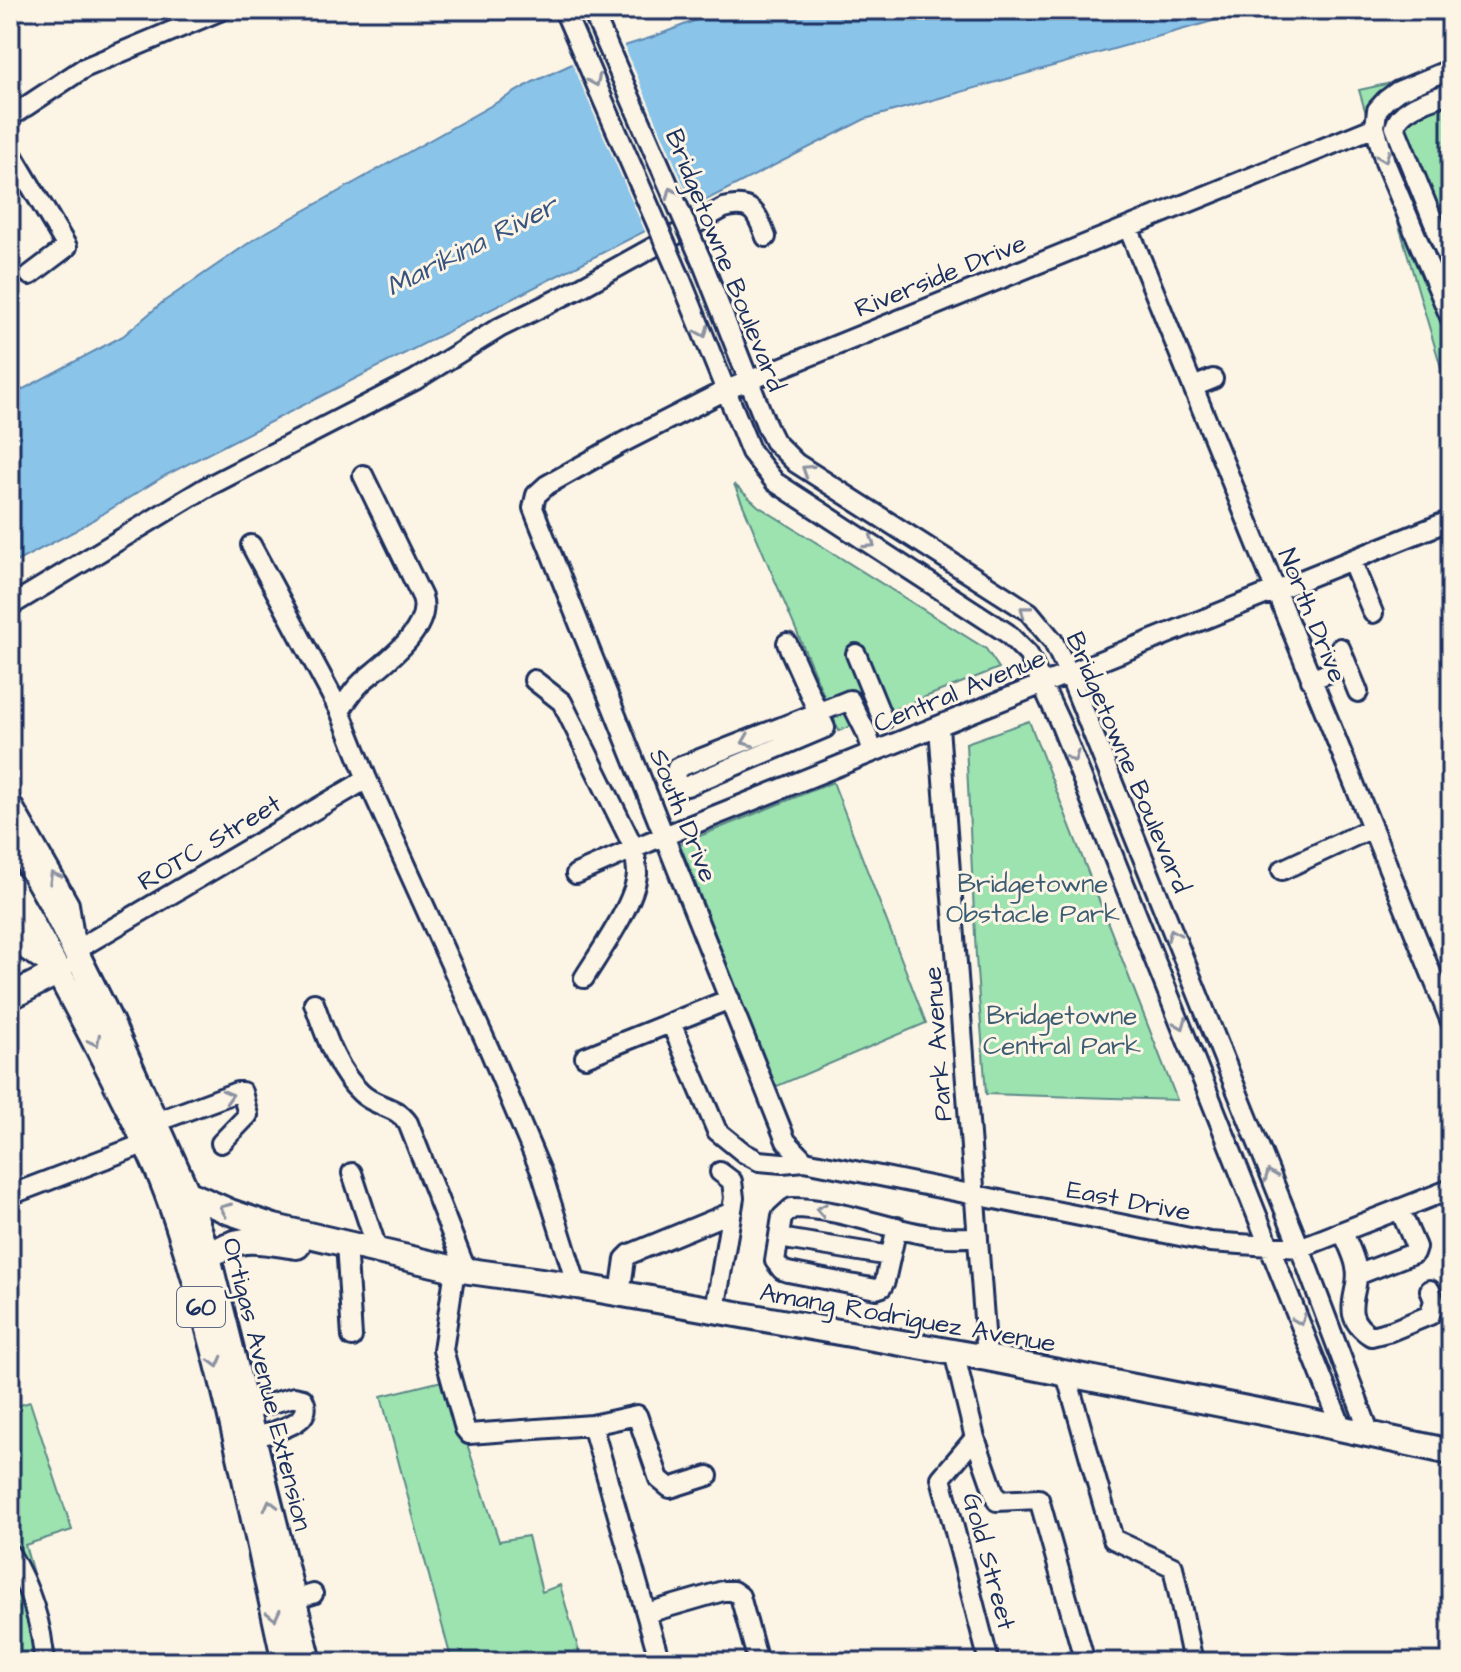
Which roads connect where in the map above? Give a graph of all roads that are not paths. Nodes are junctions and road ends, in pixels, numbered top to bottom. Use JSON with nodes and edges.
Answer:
{"nodes":[{"id":1,"x":222,"y":10,"type":"edge"},
{"id":2,"x":564,"y":10,"type":"edge"},
{"id":3,"x":592,"y":10,"type":"edge"},
{"id":4,"x":1451,"y":69,"type":"edge"},
{"id":5,"x":1451,"y":92,"type":"edge"},
{"id":6,"x":10,"y":117,"type":"edge"},
{"id":7,"x":1376,"y":118,"type":"junction"},
{"id":8,"x":1397,"y":120,"type":"junction"},
{"id":9,"x":10,"y":151,"type":"edge"},
{"id":10,"x":1128,"y":227,"type":"junction"},
{"id":11,"x":766,"y":237,"type":"dead end"},
{"id":12,"x":1451,"y":265,"type":"edge"},
{"id":13,"x":30,"y":275,"type":"dead end"},
{"id":14,"x":1451,"y":319,"type":"edge"},
{"id":15,"x":1213,"y":379,"type":"dead end"},
{"id":16,"x":749,"y":381,"type":"junction"},
{"id":17,"x":1193,"y":387,"type":"junction"},
{"id":18,"x":726,"y":390,"type":"junction"},
{"id":19,"x":363,"y":475,"type":"dead end"},
{"id":20,"x":536,"y":495,"type":"joint"},
{"id":21,"x":1451,"y":520,"type":"edge"},
{"id":22,"x":251,"y":545,"type":"dead end"},
{"id":23,"x":1351,"y":560,"type":"junction"},
{"id":24,"x":1275,"y":591,"type":"junction"},
{"id":25,"x":10,"y":606,"type":"edge"},
{"id":26,"x":1373,"y":613,"type":"dead end"},
{"id":27,"x":787,"y":643,"type":"dead end"},
{"id":28,"x":856,"y":654,"type":"dead end"},
{"id":29,"x":1069,"y":674,"type":"junction"},
{"id":30,"x":534,"y":680,"type":"dead end"},
{"id":31,"x":1311,"y":680,"type":"junction"},
{"id":32,"x":1044,"y":684,"type":"junction"},
{"id":33,"x":870,"y":691,"type":"junction"},
{"id":34,"x":1358,"y":692,"type":"dead end"},
{"id":35,"x":850,"y":700,"type":"junction"},
{"id":36,"x":340,"y":711,"type":"junction"},
{"id":37,"x":820,"y":712,"type":"junction"},
{"id":38,"x":883,"y":720,"type":"dead end"},
{"id":39,"x":939,"y":727,"type":"junction"},
{"id":40,"x":873,"y":752,"type":"junction"},
{"id":41,"x":367,"y":779,"type":"junction"},
{"id":42,"x":10,"y":801,"type":"edge"},
{"id":43,"x":1372,"y":828,"type":"junction"},
{"id":44,"x":10,"y":831,"type":"edge"},
{"id":45,"x":665,"y":836,"type":"junction"},
{"id":46,"x":634,"y":848,"type":"junction"},
{"id":47,"x":1282,"y":870,"type":"dead end"},
{"id":48,"x":576,"y":874,"type":"dead end"},
{"id":49,"x":10,"y":885,"type":"edge"},
{"id":50,"x":16,"y":914,"type":"edge"},
{"id":51,"x":10,"y":936,"type":"edge"},
{"id":52,"x":76,"y":950,"type":"junction"},
{"id":53,"x":60,"y":971,"type":"junction"},
{"id":54,"x":584,"y":978,"type":"dead end"},
{"id":55,"x":20,"y":992,"type":"edge"},
{"id":56,"x":730,"y":999,"type":"junction"},
{"id":57,"x":314,"y":1003,"type":"dead end"},
{"id":58,"x":1449,"y":1013,"type":"edge"},
{"id":59,"x":671,"y":1023,"type":"junction"},
{"id":60,"x":585,"y":1057,"type":"dead end"},
{"id":61,"x":151,"y":1133,"type":"junction"},
{"id":62,"x":221,"y":1143,"type":"dead end"},
{"id":63,"x":800,"y":1157,"type":"junction"},
{"id":64,"x":720,"y":1172,"type":"dead end"},
{"id":65,"x":352,"y":1173,"type":"dead end"},
{"id":66,"x":1451,"y":1189,"type":"edge"},
{"id":67,"x":187,"y":1193,"type":"junction"},
{"id":68,"x":10,"y":1195,"type":"edge"},
{"id":69,"x":974,"y":1197,"type":"junction"},
{"id":70,"x":1400,"y":1210,"type":"junction"},
{"id":71,"x":732,"y":1212,"type":"junction"},
{"id":72,"x":897,"y":1227,"type":"junction"},
{"id":73,"x":1343,"y":1232,"type":"junction"},
{"id":74,"x":978,"y":1237,"type":"junction"},
{"id":75,"x":779,"y":1238,"type":"junction"},
{"id":76,"x":349,"y":1246,"type":"junction"},
{"id":77,"x":1271,"y":1248,"type":"junction"},
{"id":78,"x":1300,"y":1248,"type":"junction"},
{"id":79,"x":378,"y":1252,"type":"junction"},
{"id":80,"x":890,"y":1256,"type":"junction"},
{"id":81,"x":208,"y":1257,"type":"junction"},
{"id":82,"x":461,"y":1269,"type":"junction"},
{"id":83,"x":1357,"y":1275,"type":"junction"},
{"id":84,"x":577,"y":1286,"type":"junction"},
{"id":85,"x":1430,"y":1290,"type":"dead end"},
{"id":86,"x":620,"y":1294,"type":"junction"},
{"id":87,"x":715,"y":1310,"type":"junction"},
{"id":88,"x":352,"y":1337,"type":"dead end"},
{"id":89,"x":954,"y":1352,"type":"junction"},
{"id":90,"x":987,"y":1358,"type":"junction"},
{"id":91,"x":1066,"y":1374,"type":"junction"},
{"id":92,"x":247,"y":1410,"type":"junction"},
{"id":93,"x":592,"y":1425,"type":"junction"},
{"id":94,"x":1342,"y":1428,"type":"junction"},
{"id":95,"x":1370,"y":1434,"type":"junction"},
{"id":96,"x":254,"y":1438,"type":"junction"},
{"id":97,"x":975,"y":1438,"type":"junction"},
{"id":98,"x":1451,"y":1452,"type":"edge"},
{"id":99,"x":708,"y":1476,"type":"dead end"},
{"id":100,"x":10,"y":1554,"type":"edge"},
{"id":101,"x":647,"y":1613,"type":"junction"},
{"id":102,"x":44,"y":1662,"type":"edge"},
{"id":103,"x":285,"y":1662,"type":"edge"},
{"id":104,"x":309,"y":1662,"type":"edge"},
{"id":105,"x":660,"y":1662,"type":"edge"},
{"id":106,"x":758,"y":1662,"type":"edge"},
{"id":107,"x":989,"y":1662,"type":"edge"},
{"id":108,"x":1085,"y":1662,"type":"edge"},
{"id":109,"x":1193,"y":1662,"type":"edge"}],
"edges":[{"from":1,"to":6,"type":"street"},
{"from":2,"to":18,"type":"street","name":"Bridgetowne Boulevard","one_way":true,"bridge":true},
{"from":16,"to":3,"type":"street","name":"Bridgetowne Boulevard","one_way":true,"bridge":true},
{"from":4,"to":7,"type":"street","name":"Riverside Drive"},
{"from":5,"to":8,"type":"street"},
{"from":7,"to":8,"type":"street"},
{"from":7,"to":10,"type":"street","name":"Riverside Drive"},
{"from":7,"to":14,"type":"street","one_way":true},
{"from":8,"to":12,"type":"street"},
{"from":9,"to":13,"type":"street"},
{"from":10,"to":16,"type":"street","name":"Riverside Drive"},
{"from":10,"to":17,"type":"street","name":"North Drive"},
{"from":11,"to":25,"type":"street"},
{"from":15,"to":17,"type":"street"},
{"from":16,"to":18,"type":"street","name":"Riverside Drive"},
{"from":29,"to":16,"type":"street","name":"Bridgetowne Boulevard","one_way":true},
{"from":17,"to":24,"type":"street","name":"North Drive"},
{"from":18,"to":20,"type":"street","name":"Riverside Drive"},
{"from":18,"to":32,"type":"street","name":"Bridgetowne Boulevard","one_way":true},
{"from":19,"to":36,"type":"street"},
{"from":20,"to":45,"type":"street","name":"South Drive"},
{"from":21,"to":23,"type":"street","name":"Central Avenue"},
{"from":22,"to":36,"type":"street"},
{"from":23,"to":24,"type":"street","name":"Central Avenue"},
{"from":23,"to":26,"type":"street"},
{"from":24,"to":29,"type":"street","name":"Central Avenue"},
{"from":24,"to":31,"type":"street","name":"North Drive"},
{"from":27,"to":37,"type":"street"},
{"from":28,"to":33,"type":"street"},
{"from":29,"to":32,"type":"street","name":"Central Avenue"},
{"from":78,"to":29,"type":"street","name":"Bridgetowne Boulevard","one_way":true},
{"from":30,"to":46,"type":"street"},
{"from":31,"to":34,"type":"street"},
{"from":31,"to":43,"type":"street","name":"North Drive"},
{"from":32,"to":39,"type":"street","name":"Central Avenue"},
{"from":32,"to":77,"type":"street","name":"Bridgetowne Boulevard","one_way":true},
{"from":33,"to":35,"type":"street"},
{"from":33,"to":38,"type":"street"},
{"from":35,"to":37,"type":"street"},
{"from":35,"to":40,"type":"street"},
{"from":36,"to":41,"type":"street"},
{"from":37,"to":37,"type":"street","one_way":true},
{"from":39,"to":40,"type":"street","name":"Central Avenue"},
{"from":39,"to":69,"type":"street","name":"Park Avenue"},
{"from":40,"to":45,"type":"street","name":"Central Avenue"},
{"from":41,"to":52,"type":"street","name":"ROTC Street"},
{"from":41,"to":84,"type":"street"},
{"from":52,"to":42,"type":"street","one_way":true},
{"from":43,"to":47,"type":"street"},
{"from":43,"to":58,"type":"street","name":"North Drive"},
{"from":44,"to":52,"type":"main road","number":"60"},
{"from":45,"to":46,"type":"street","name":"Central Avenue"},
{"from":45,"to":56,"type":"street","name":"South Drive"},
{"from":46,"to":48,"type":"street","name":"Central Avenue"},
{"from":46,"to":54,"type":"street"},
{"from":49,"to":50,"type":"main road","number":"60"},
{"from":50,"to":53,"type":"main road","number":"60"},
{"from":51,"to":55,"type":"street"},
{"from":52,"to":61,"type":"main road","name":"Ortigas Avenue Extension","number":"60"},
{"from":53,"to":55,"type":"main road"},
{"from":53,"to":61,"type":"main road","name":"Ortigas Avenue Extension","number":"60","one_way":true},
{"from":56,"to":59,"type":"street"},
{"from":56,"to":63,"type":"street","name":"South Drive"},
{"from":57,"to":82,"type":"street"},
{"from":59,"to":60,"type":"street"},
{"from":59,"to":63,"type":"street","name":"East Drive"},
{"from":61,"to":62,"type":"street","one_way":true},
{"from":61,"to":67,"type":"main road","name":"Ortigas Avenue Extension","number":"60"},
{"from":61,"to":68,"type":"street"},
{"from":61,"to":103,"type":"main road","name":"Ortigas Avenue Extension","number":"60","one_way":true},
{"from":63,"to":69,"type":"street","name":"East Drive"},
{"from":64,"to":71,"type":"street"},
{"from":65,"to":79,"type":"street"},
{"from":66,"to":70,"type":"street","name":"East Drive"},
{"from":76,"to":67,"type":"main road","name":"Amang Rodriguez Avenue","one_way":true},
{"from":67,"to":81,"type":"main road","name":"Ortigas Avenue Extension","number":"60"},
{"from":69,"to":74,"type":"street","name":"Park Avenue"},
{"from":69,"to":77,"type":"street","name":"East Drive"},
{"from":70,"to":73,"type":"street","name":"East Drive"},
{"from":70,"to":83,"type":"street"},
{"from":71,"to":86,"type":"street"},
{"from":71,"to":87,"type":"street"},
{"from":72,"to":74,"type":"street"},
{"from":72,"to":75,"type":"street","one_way":true},
{"from":72,"to":80,"type":"street"},
{"from":73,"to":78,"type":"street","name":"East Drive"},
{"from":73,"to":83,"type":"street"},
{"from":74,"to":90,"type":"street","name":"Park Avenue"},
{"from":75,"to":80,"type":"street"},
{"from":75,"to":80,"type":"street"},
{"from":76,"to":79,"type":"main road","name":"Amang Rodriguez Avenue"},
{"from":76,"to":81,"type":"main road","name":"Amang Rodriguez Avenue"},
{"from":76,"to":88,"type":"street"},
{"from":77,"to":78,"type":"street","name":"East Drive"},
{"from":77,"to":94,"type":"street","name":"Bridgetowne Boulevard","one_way":true},
{"from":78,"to":95,"type":"street","name":"Bridgetowne Boulevard"},
{"from":79,"to":82,"type":"main road","name":"Amang Rodriguez Avenue"},
{"from":81,"to":92,"type":"main road","name":"Ortigas Avenue Extension","number":"60"},
{"from":82,"to":84,"type":"main road","name":"Amang Rodriguez Avenue"},
{"from":82,"to":93,"type":"street"},
{"from":83,"to":85,"type":"street"},
{"from":84,"to":86,"type":"main road","name":"Amang Rodriguez Avenue"},
{"from":86,"to":87,"type":"main road","name":"Amang Rodriguez Avenue"},
{"from":87,"to":89,"type":"main road","name":"Amang Rodriguez Avenue"},
{"from":89,"to":90,"type":"main road","name":"Amang Rodriguez Avenue"},
{"from":89,"to":97,"type":"street"},
{"from":90,"to":91,"type":"main road","name":"Amang Rodriguez Avenue"},
{"from":91,"to":94,"type":"main road","name":"Amang Rodriguez Avenue"},
{"from":91,"to":109,"type":"street"},
{"from":92,"to":96,"type":"main road","name":"Ortigas Avenue Extension","number":"60"},
{"from":92,"to":96,"type":"street"},
{"from":93,"to":99,"type":"street"},
{"from":93,"to":101,"type":"street"},
{"from":94,"to":95,"type":"main road","name":"Amang Rodriguez Avenue"},
{"from":95,"to":98,"type":"main road","name":"Amang Rodriguez Avenue"},
{"from":104,"to":96,"type":"main road","name":"Ortigas Avenue Extension","number":"60","one_way":true},
{"from":97,"to":107,"type":"street","name":"Gold Street"},
{"from":97,"to":108,"type":"street"},
{"from":100,"to":102,"type":"street"},
{"from":101,"to":105,"type":"street"},
{"from":101,"to":106,"type":"street"}]}
